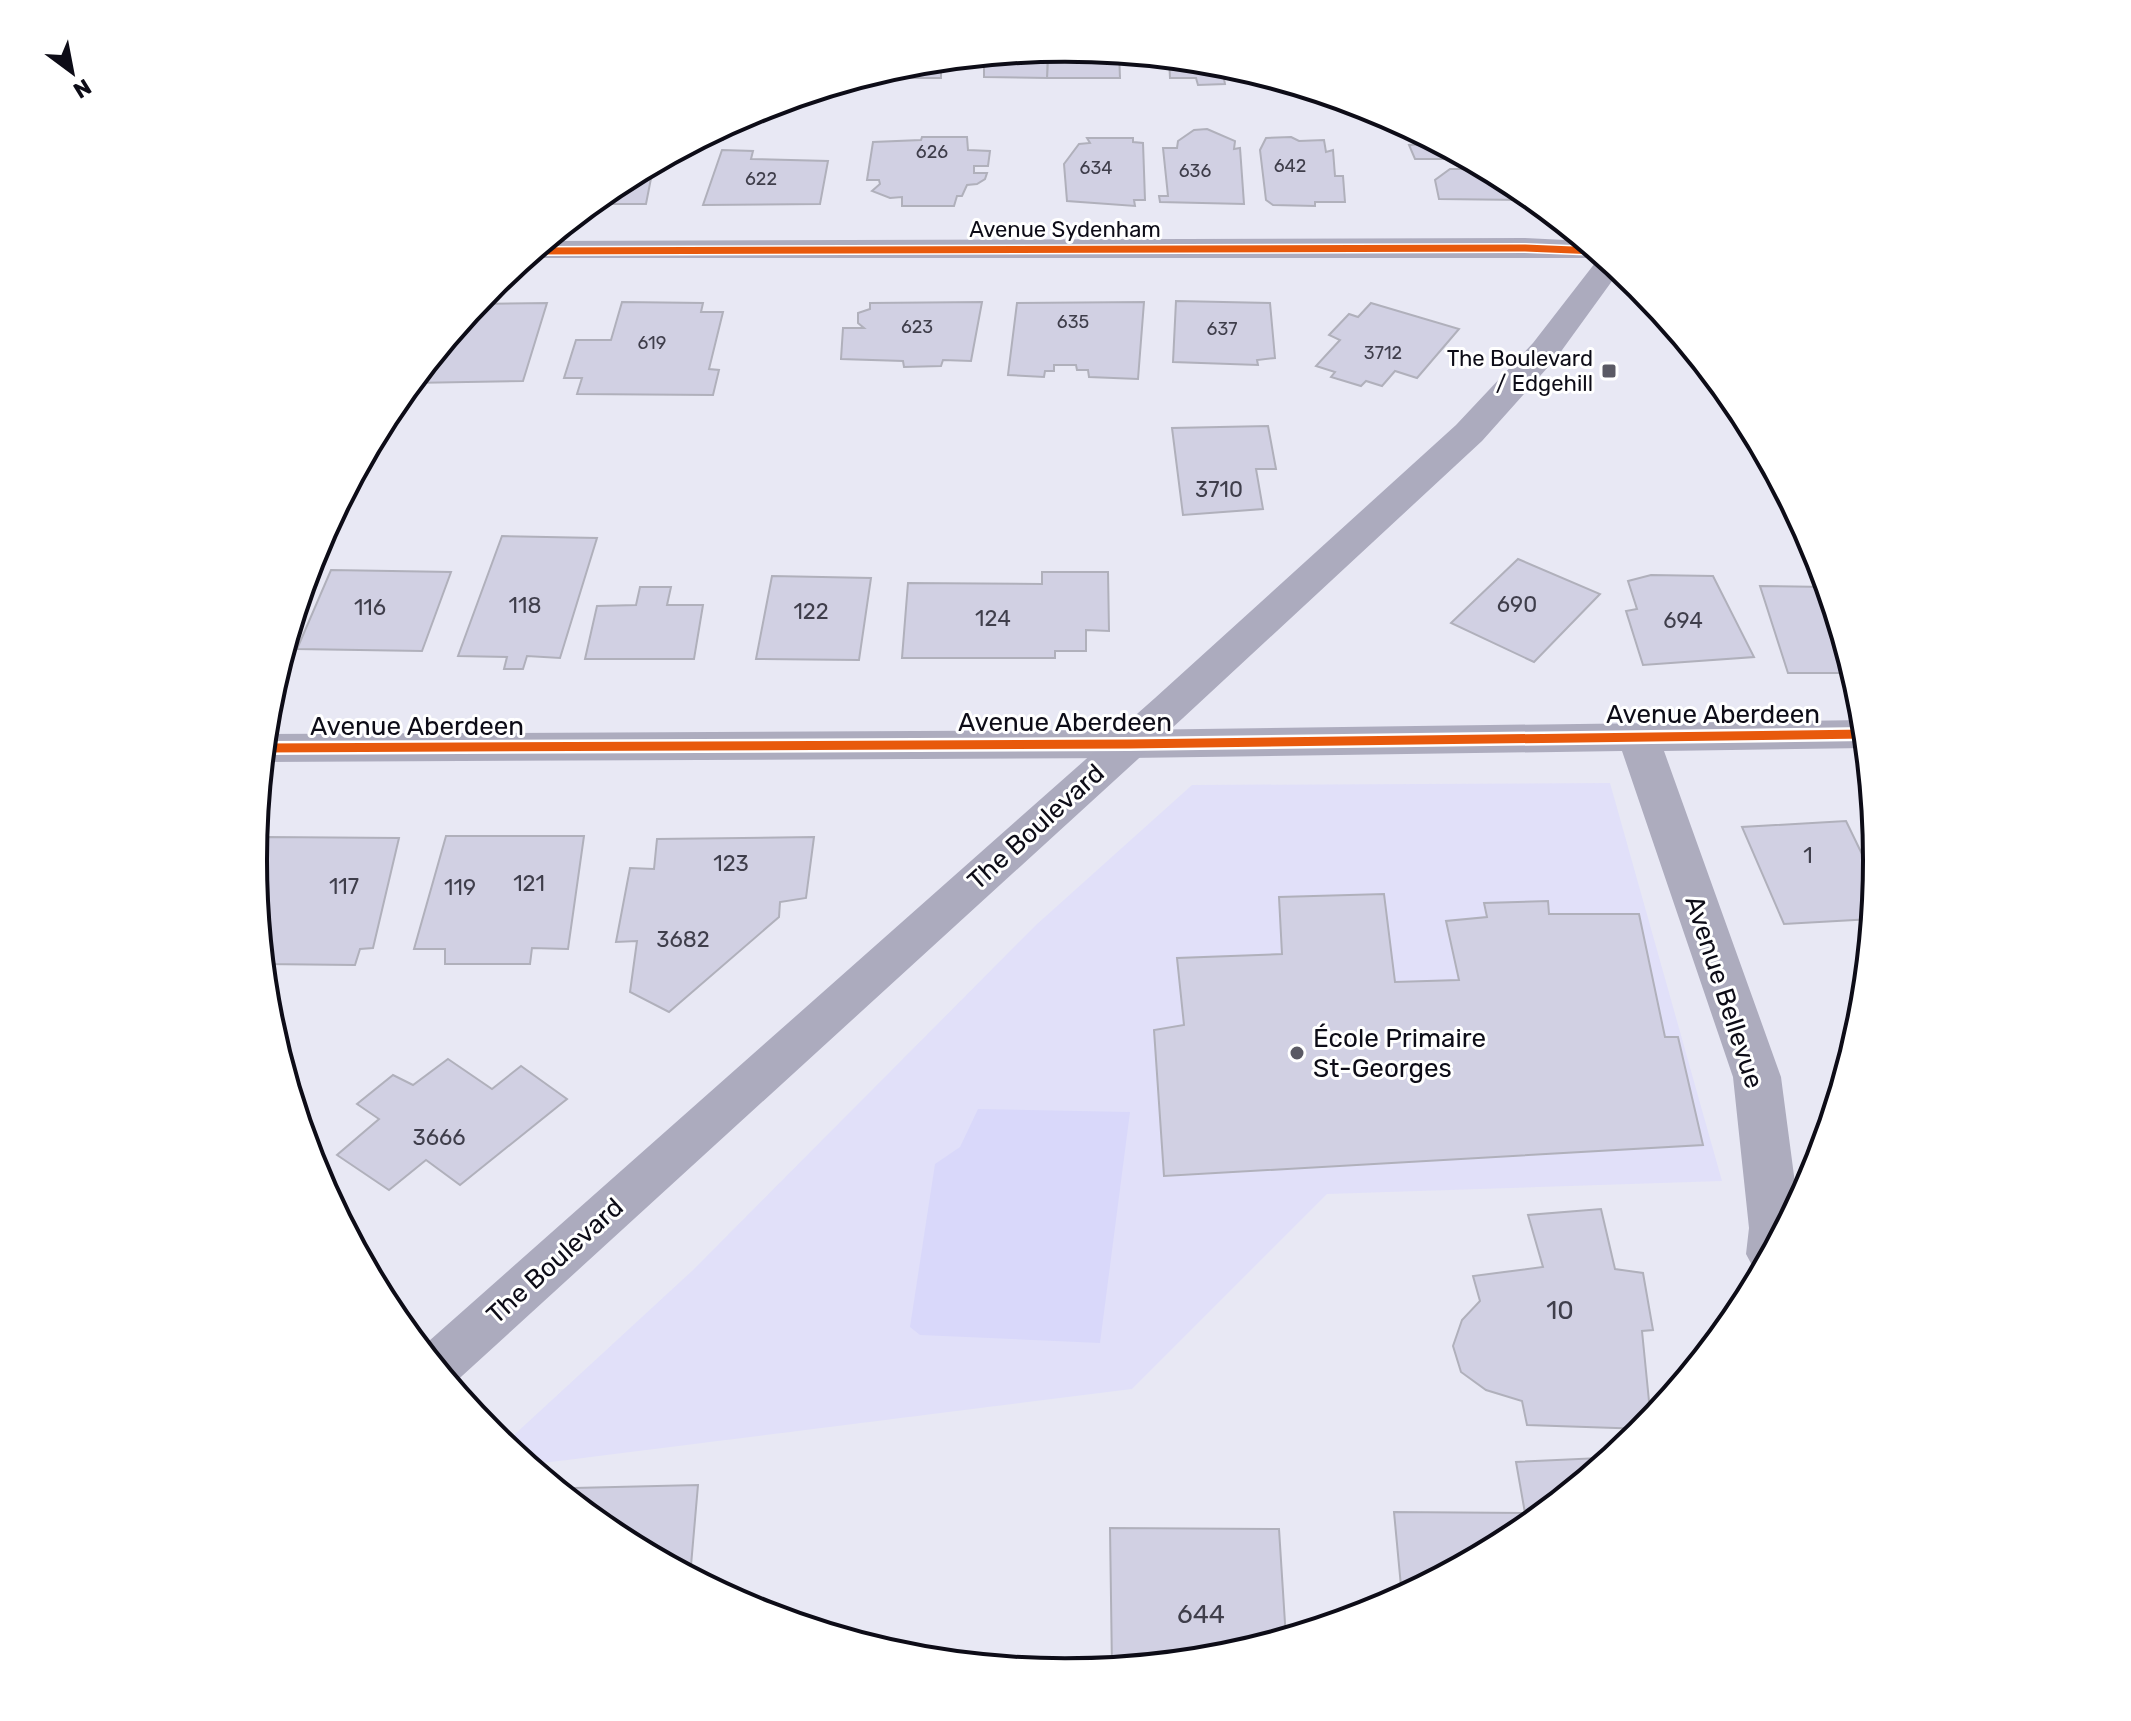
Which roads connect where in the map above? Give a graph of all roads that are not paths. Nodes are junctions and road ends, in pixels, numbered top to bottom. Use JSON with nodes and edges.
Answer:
{"nodes":[{"id":1,"x":550,"y":251,"type":"edge"},
{"id":2,"x":1581,"y":251,"type":"edge"},
{"id":3,"x":1603,"y":271,"type":"edge"},
{"id":4,"x":1854,"y":734,"type":"edge"},
{"id":5,"x":1638,"y":737,"type":"junction"},
{"id":6,"x":1129,"y":744,"type":"junction"},
{"id":7,"x":275,"y":748,"type":"edge"},
{"id":8,"x":1775,"y":1227,"type":"edge"},
{"id":9,"x":444,"y":1361,"type":"edge"}],
"edges":[{"from":1,"to":2,"type":"street","name":"Avenue Sydenham"},
{"from":3,"to":6,"type":"main road","name":"The Boulevard"},
{"from":4,"to":5,"type":"street","name":"Avenue Aberdeen"},
{"from":5,"to":6,"type":"street","name":"Avenue Aberdeen"},
{"from":5,"to":8,"type":"street","name":"Avenue Bellevue"},
{"from":6,"to":7,"type":"street","name":"Avenue Aberdeen"},
{"from":6,"to":9,"type":"main road","name":"The Boulevard"}]}
